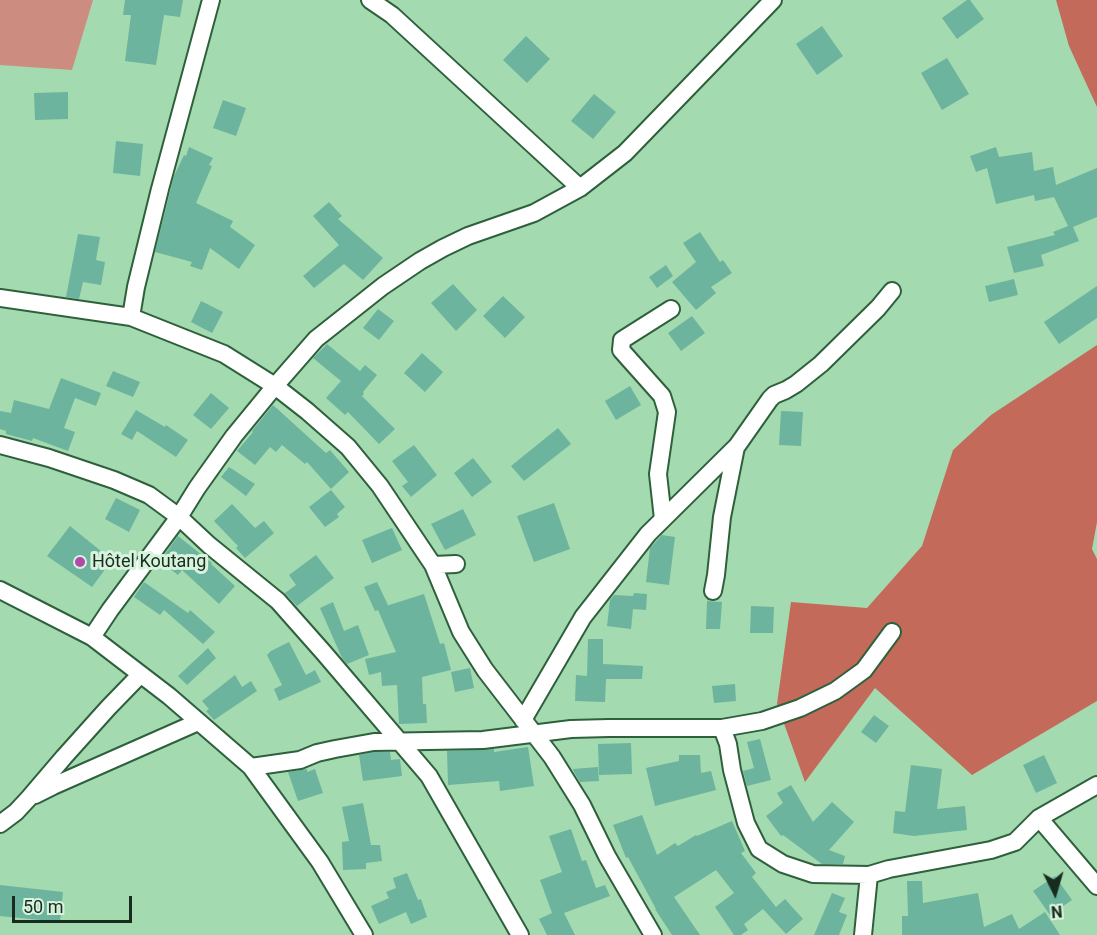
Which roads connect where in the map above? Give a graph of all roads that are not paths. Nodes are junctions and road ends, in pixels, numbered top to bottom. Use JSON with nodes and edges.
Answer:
{"nodes":[{"id":1,"x":211,"y":0,"type":"edge"},
{"id":2,"x":370,"y":0,"type":"edge"},
{"id":3,"x":773,"y":0,"type":"edge"},
{"id":4,"x":580,"y":188,"type":"junction"},
{"id":5,"x":892,"y":291,"type":"dead end"},
{"id":6,"x":0,"y":298,"type":"edge"},
{"id":7,"x":671,"y":309,"type":"dead end"},
{"id":8,"x":131,"y":317,"type":"junction"},
{"id":9,"x":275,"y":386,"type":"junction"},
{"id":10,"x":0,"y":446,"type":"edge"},
{"id":11,"x":737,"y":446,"type":"junction"},
{"id":12,"x":179,"y":517,"type":"junction"},
{"id":13,"x":663,"y":519,"type":"junction"},
{"id":14,"x":456,"y":564,"type":"dead end"},
{"id":15,"x":433,"y":565,"type":"junction"},
{"id":16,"x":0,"y":590,"type":"edge"},
{"id":17,"x":713,"y":591,"type":"dead end"},
{"id":18,"x":892,"y":632,"type":"dead end"},
{"id":19,"x":92,"y":637,"type":"junction"},
{"id":20,"x":140,"y":675,"type":"junction"},
{"id":21,"x":523,"y":720,"type":"junction"},
{"id":22,"x":198,"y":722,"type":"junction"},
{"id":23,"x":722,"y":728,"type":"junction"},
{"id":24,"x":534,"y":733,"type":"junction"},
{"id":25,"x":398,"y":741,"type":"junction"},
{"id":26,"x":251,"y":767,"type":"junction"},
{"id":27,"x":1097,"y":785,"type":"edge"},
{"id":28,"x":29,"y":798,"type":"junction"},
{"id":29,"x":1039,"y":818,"type":"junction"},
{"id":30,"x":0,"y":824,"type":"edge"},
{"id":31,"x":869,"y":874,"type":"junction"},
{"id":32,"x":1097,"y":886,"type":"edge"},
{"id":33,"x":364,"y":935,"type":"edge"},
{"id":34,"x":520,"y":935,"type":"edge"},
{"id":35,"x":653,"y":935,"type":"edge"},
{"id":36,"x":863,"y":935,"type":"edge"}],
"edges":[{"from":1,"to":8,"type":"street"},
{"from":2,"to":4,"type":"street"},
{"from":3,"to":4,"type":"street"},
{"from":4,"to":9,"type":"street"},
{"from":5,"to":11,"type":"street"},
{"from":6,"to":8,"type":"street"},
{"from":7,"to":13,"type":"street"},
{"from":8,"to":9,"type":"street"},
{"from":9,"to":12,"type":"street"},
{"from":9,"to":15,"type":"street"},
{"from":10,"to":12,"type":"street"},
{"from":11,"to":13,"type":"street"},
{"from":11,"to":17,"type":"street"},
{"from":12,"to":19,"type":"street"},
{"from":12,"to":25,"type":"street"},
{"from":13,"to":21,"type":"street"},
{"from":14,"to":15,"type":"street"},
{"from":15,"to":21,"type":"street"},
{"from":16,"to":19,"type":"street"},
{"from":18,"to":23,"type":"street"},
{"from":19,"to":20,"type":"street"},
{"from":20,"to":22,"type":"street"},
{"from":20,"to":28,"type":"street"},
{"from":21,"to":24,"type":"street"},
{"from":22,"to":26,"type":"street"},
{"from":22,"to":28,"type":"street"},
{"from":23,"to":24,"type":"street"},
{"from":23,"to":31,"type":"street"},
{"from":24,"to":25,"type":"street"},
{"from":24,"to":35,"type":"street"},
{"from":25,"to":26,"type":"street"},
{"from":25,"to":34,"type":"street"},
{"from":26,"to":33,"type":"street"},
{"from":27,"to":29,"type":"street"},
{"from":28,"to":30,"type":"street"},
{"from":29,"to":31,"type":"street"},
{"from":29,"to":32,"type":"street"},
{"from":31,"to":36,"type":"street"}]}
